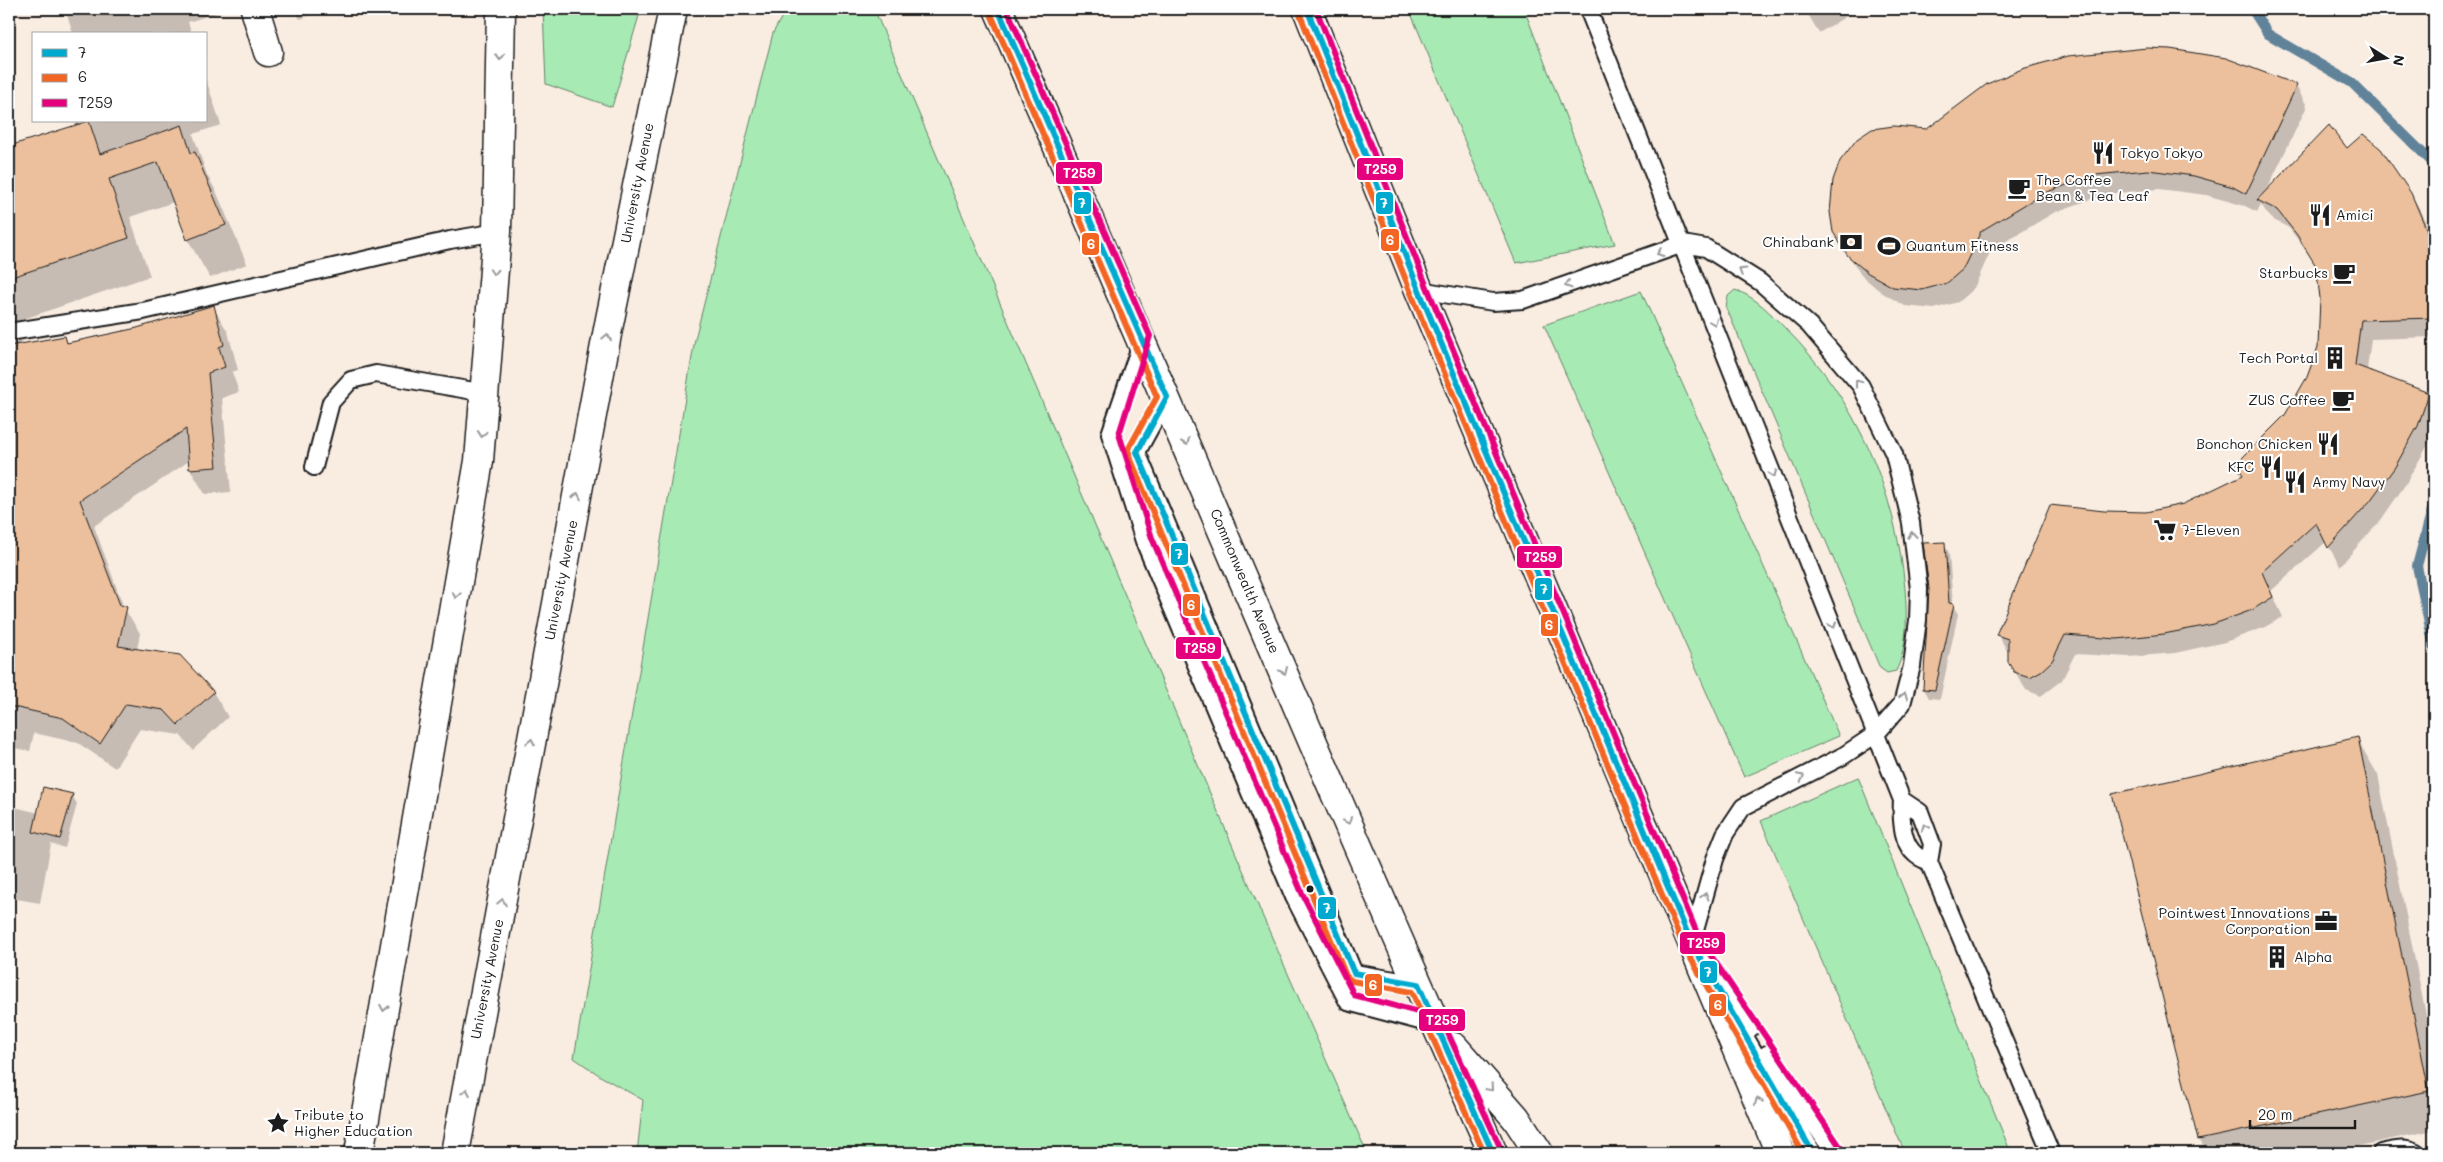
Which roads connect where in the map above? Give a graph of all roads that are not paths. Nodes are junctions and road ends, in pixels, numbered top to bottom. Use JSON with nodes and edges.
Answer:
{"nodes":[{"id":1,"x":255,"y":9,"type":"edge"},
{"id":2,"x":501,"y":9,"type":"edge"},
{"id":3,"x":674,"y":9,"type":"edge"},
{"id":4,"x":998,"y":9,"type":"edge"},
{"id":5,"x":1306,"y":9,"type":"edge"},
{"id":6,"x":1588,"y":9,"type":"edge"},
{"id":7,"x":268,"y":52,"type":"dead end"},
{"id":8,"x":497,"y":232,"type":"junction"},
{"id":9,"x":1683,"y":244,"type":"junction"},
{"id":10,"x":1419,"y":290,"type":"junction"},
{"id":11,"x":9,"y":332,"type":"edge"},
{"id":12,"x":1142,"y":339,"type":"junction"},
{"id":13,"x":486,"y":393,"type":"junction"},
{"id":14,"x":1167,"y":397,"type":"junction"},
{"id":15,"x":314,"y":467,"type":"dead end"},
{"id":16,"x":1876,"y":734,"type":"junction"},
{"id":17,"x":1691,"y":942,"type":"junction"},
{"id":18,"x":1418,"y":984,"type":"junction"},
{"id":19,"x":1435,"y":1025,"type":"junction"},
{"id":20,"x":1778,"y":1151,"type":"edge"},
{"id":21,"x":359,"y":1153,"type":"edge"},
{"id":22,"x":455,"y":1153,"type":"edge"},
{"id":23,"x":1493,"y":1153,"type":"edge"},
{"id":24,"x":1538,"y":1153,"type":"edge"},
{"id":25,"x":1813,"y":1153,"type":"edge"},
{"id":26,"x":1834,"y":1153,"type":"edge"},
{"id":27,"x":2051,"y":1153,"type":"edge"},
{"id":28,"x":2381,"y":1153,"type":"edge"},
{"id":29,"x":2416,"y":1153,"type":"edge"}],
"edges":[{"from":1,"to":7,"type":"main road"},
{"from":2,"to":8,"type":"main road","one_way":true},
{"from":22,"to":3,"type":"main road","name":"University Avenue","one_way":true},
{"from":4,"to":12,"type":"main road","name":"Commonwealth Avenue"},
{"from":5,"to":10,"type":"main road"},
{"from":6,"to":9,"type":"lane"},
{"from":8,"to":11,"type":"lane"},
{"from":8,"to":13,"type":"main road","one_way":true},
{"from":9,"to":10,"type":"lane","one_way":true},
{"from":9,"to":16,"type":"lane","one_way":true},
{"from":16,"to":9,"type":"lane","one_way":true},
{"from":10,"to":17,"type":"main road"},
{"from":12,"to":14,"type":"main road","name":"Commonwealth Avenue"},
{"from":12,"to":19,"type":"lane"},
{"from":13,"to":15,"type":"lane"},
{"from":13,"to":21,"type":"main road","one_way":true},
{"from":14,"to":18,"type":"main road","name":"Commonwealth Avenue","one_way":true},
{"from":14,"to":18,"type":"lane"},
{"from":17,"to":16,"type":"lane","one_way":true},
{"from":16,"to":27,"type":"lane"},
{"from":20,"to":17,"type":"main road","one_way":true},
{"from":17,"to":25,"type":"lane"},
{"from":17,"to":26,"type":"lane"},
{"from":18,"to":19,"type":"main road","name":"Commonwealth Avenue"},
{"from":19,"to":23,"type":"main road","name":"Commonwealth Avenue"},
{"from":19,"to":24,"type":"main road","one_way":true},
{"from":28,"to":29,"type":"lane"}]}
